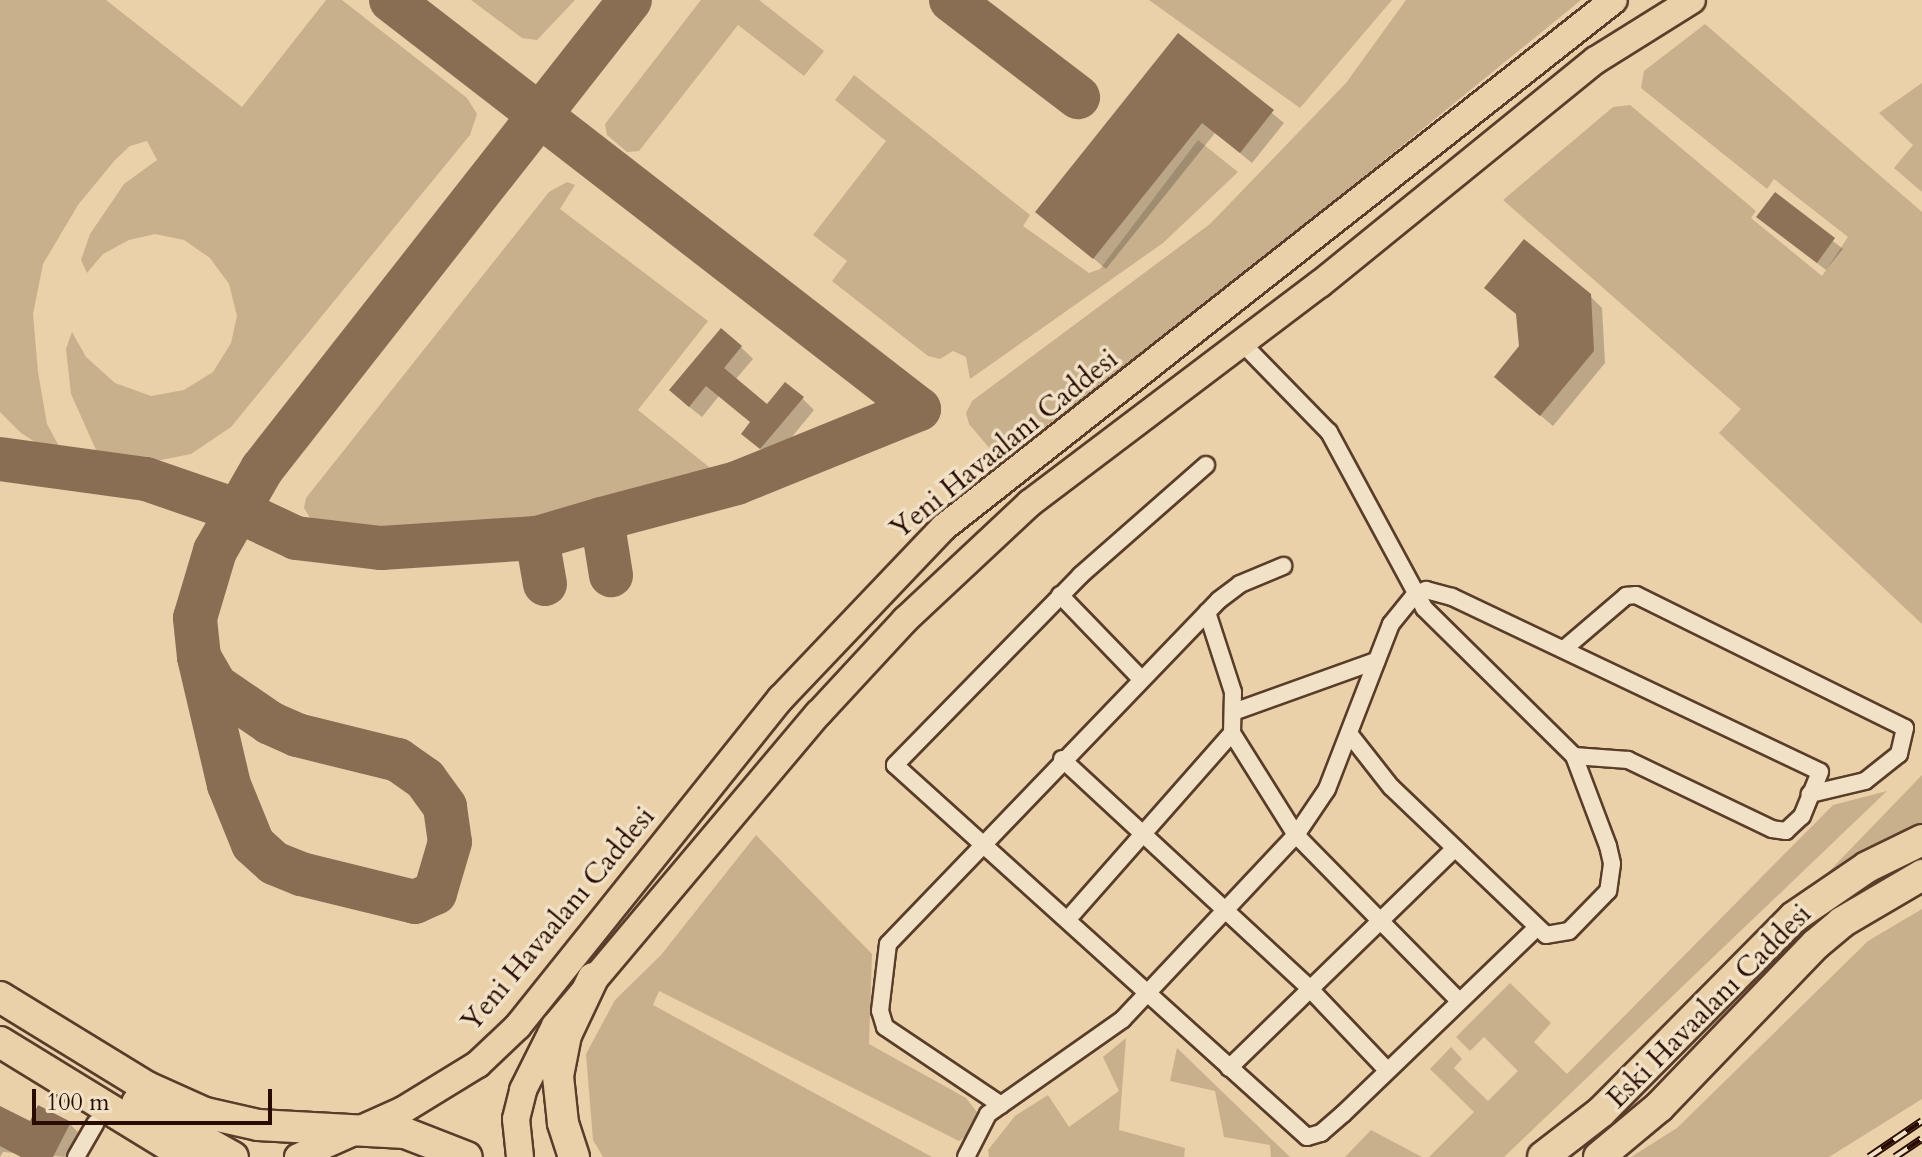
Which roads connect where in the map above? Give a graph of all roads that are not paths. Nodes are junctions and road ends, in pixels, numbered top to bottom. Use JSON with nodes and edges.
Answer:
{"nodes":[{"id":1,"x":1614,"y":0,"type":"edge"},
{"id":2,"x":1692,"y":0,"type":"edge"},
{"id":3,"x":1355,"y":208,"type":"junction"},
{"id":4,"x":1377,"y":238,"type":"junction"},
{"id":5,"x":1220,"y":315,"type":"junction"},
{"id":6,"x":1242,"y":343,"type":"junction"},
{"id":7,"x":1206,"y":465,"type":"dead end"},
{"id":8,"x":1283,"y":566,"type":"dead end"},
{"id":9,"x":1415,"y":594,"type":"junction"},
{"id":10,"x":1060,"y":595,"type":"junction"},
{"id":11,"x":1207,"y":612,"type":"junction"},
{"id":12,"x":1564,"y":649,"type":"junction"},
{"id":13,"x":1376,"y":661,"type":"junction"},
{"id":14,"x":1141,"y":679,"type":"junction"},
{"id":15,"x":1236,"y":711,"type":"junction"},
{"id":16,"x":1232,"y":733,"type":"junction"},
{"id":17,"x":1351,"y":736,"type":"junction"},
{"id":18,"x":1574,"y":756,"type":"junction"},
{"id":19,"x":1062,"y":759,"type":"junction"},
{"id":20,"x":1810,"y":794,"type":"junction"},
{"id":21,"x":1142,"y":834,"type":"junction"},
{"id":22,"x":1296,"y":835,"type":"junction"},
{"id":23,"x":1922,"y":840,"type":"edge"},
{"id":24,"x":981,"y":841,"type":"junction"},
{"id":25,"x":1453,"y":850,"type":"junction"},
{"id":26,"x":1922,"y":875,"type":"edge"},
{"id":27,"x":1225,"y":913,"type":"junction"},
{"id":28,"x":1068,"y":919,"type":"junction"},
{"id":29,"x":1380,"y":921,"type":"junction"},
{"id":30,"x":1536,"y":928,"type":"junction"},
{"id":31,"x":593,"y":978,"type":"junction"},
{"id":32,"x":1310,"y":989,"type":"junction"},
{"id":33,"x":1151,"y":992,"type":"junction"},
{"id":34,"x":0,"y":997,"type":"edge"},
{"id":35,"x":1458,"y":1000,"type":"junction"},
{"id":36,"x":0,"y":1018,"type":"edge"},
{"id":37,"x":0,"y":1042,"type":"edge"},
{"id":38,"x":0,"y":1063,"type":"edge"},
{"id":39,"x":1229,"y":1068,"type":"junction"},
{"id":40,"x":1386,"y":1069,"type":"junction"},
{"id":41,"x":1001,"y":1105,"type":"junction"},
{"id":42,"x":96,"y":1123,"type":"junction"},
{"id":43,"x":359,"y":1129,"type":"junction"},
{"id":44,"x":76,"y":1157,"type":"edge"},
{"id":45,"x":147,"y":1157,"type":"edge"},
{"id":46,"x":188,"y":1157,"type":"edge"},
{"id":47,"x":233,"y":1157,"type":"edge"},
{"id":48,"x":298,"y":1157,"type":"edge"},
{"id":49,"x":467,"y":1157,"type":"edge"},
{"id":50,"x":520,"y":1157,"type":"edge"},
{"id":51,"x":574,"y":1157,"type":"edge"},
{"id":52,"x":966,"y":1157,"type":"edge"},
{"id":53,"x":1543,"y":1157,"type":"edge"},
{"id":54,"x":1599,"y":1157,"type":"edge"}],
"edges":[{"from":1,"to":3,"type":"main road","name":"Yeni Havaalanı Caddesi"},
{"from":2,"to":4,"type":"main road"},
{"from":3,"to":4,"type":"main road"},
{"from":3,"to":5,"type":"main road","name":"Yeni Havaalanı Caddesi"},
{"from":4,"to":6,"type":"main road"},
{"from":5,"to":6,"type":"main road"},
{"from":5,"to":43,"type":"main road","name":"Yeni Havaalanı Caddesi"},
{"from":6,"to":9,"type":"street"},
{"from":6,"to":31,"type":"main road"},
{"from":7,"to":10,"type":"street"},
{"from":8,"to":11,"type":"street"},
{"from":9,"to":12,"type":"street"},
{"from":9,"to":13,"type":"street"},
{"from":9,"to":18,"type":"street"},
{"from":10,"to":14,"type":"street"},
{"from":10,"to":24,"type":"street"},
{"from":11,"to":14,"type":"street"},
{"from":11,"to":15,"type":"street"},
{"from":12,"to":20,"type":"street"},
{"from":12,"to":20,"type":"street"},
{"from":13,"to":15,"type":"street"},
{"from":13,"to":17,"type":"street"},
{"from":14,"to":19,"type":"street"},
{"from":15,"to":16,"type":"street"},
{"from":16,"to":21,"type":"street"},
{"from":16,"to":22,"type":"street"},
{"from":17,"to":22,"type":"street"},
{"from":17,"to":25,"type":"street"},
{"from":18,"to":20,"type":"street"},
{"from":18,"to":30,"type":"street"},
{"from":19,"to":21,"type":"street"},
{"from":19,"to":24,"type":"street"},
{"from":21,"to":27,"type":"street"},
{"from":21,"to":28,"type":"street"},
{"from":22,"to":27,"type":"street"},
{"from":22,"to":29,"type":"street"},
{"from":23,"to":53,"type":"highway","name":"Eski Havaalanı Caddesi"},
{"from":24,"to":28,"type":"street"},
{"from":24,"to":41,"type":"street"},
{"from":25,"to":29,"type":"street"},
{"from":25,"to":30,"type":"street"},
{"from":26,"to":54,"type":"highway","name":"Eski Havaalanı Caddesi"},
{"from":27,"to":32,"type":"street"},
{"from":27,"to":33,"type":"street"},
{"from":28,"to":33,"type":"street"},
{"from":29,"to":32,"type":"street"},
{"from":29,"to":35,"type":"street"},
{"from":30,"to":35,"type":"street"},
{"from":31,"to":50,"type":"main road"},
{"from":31,"to":51,"type":"highway"},
{"from":32,"to":39,"type":"street"},
{"from":32,"to":40,"type":"street"},
{"from":33,"to":39,"type":"street"},
{"from":33,"to":41,"type":"street"},
{"from":34,"to":43,"type":"highway"},
{"from":35,"to":40,"type":"street"},
{"from":36,"to":47,"type":"highway"},
{"from":37,"to":46,"type":"highway"},
{"from":38,"to":42,"type":"highway"},
{"from":39,"to":40,"type":"street"},
{"from":41,"to":52,"type":"street"},
{"from":42,"to":44,"type":"street"},
{"from":42,"to":45,"type":"highway"},
{"from":43,"to":48,"type":"main road","name":"Yeni Havaalanı Caddesi"},
{"from":43,"to":49,"type":"highway"}]}
